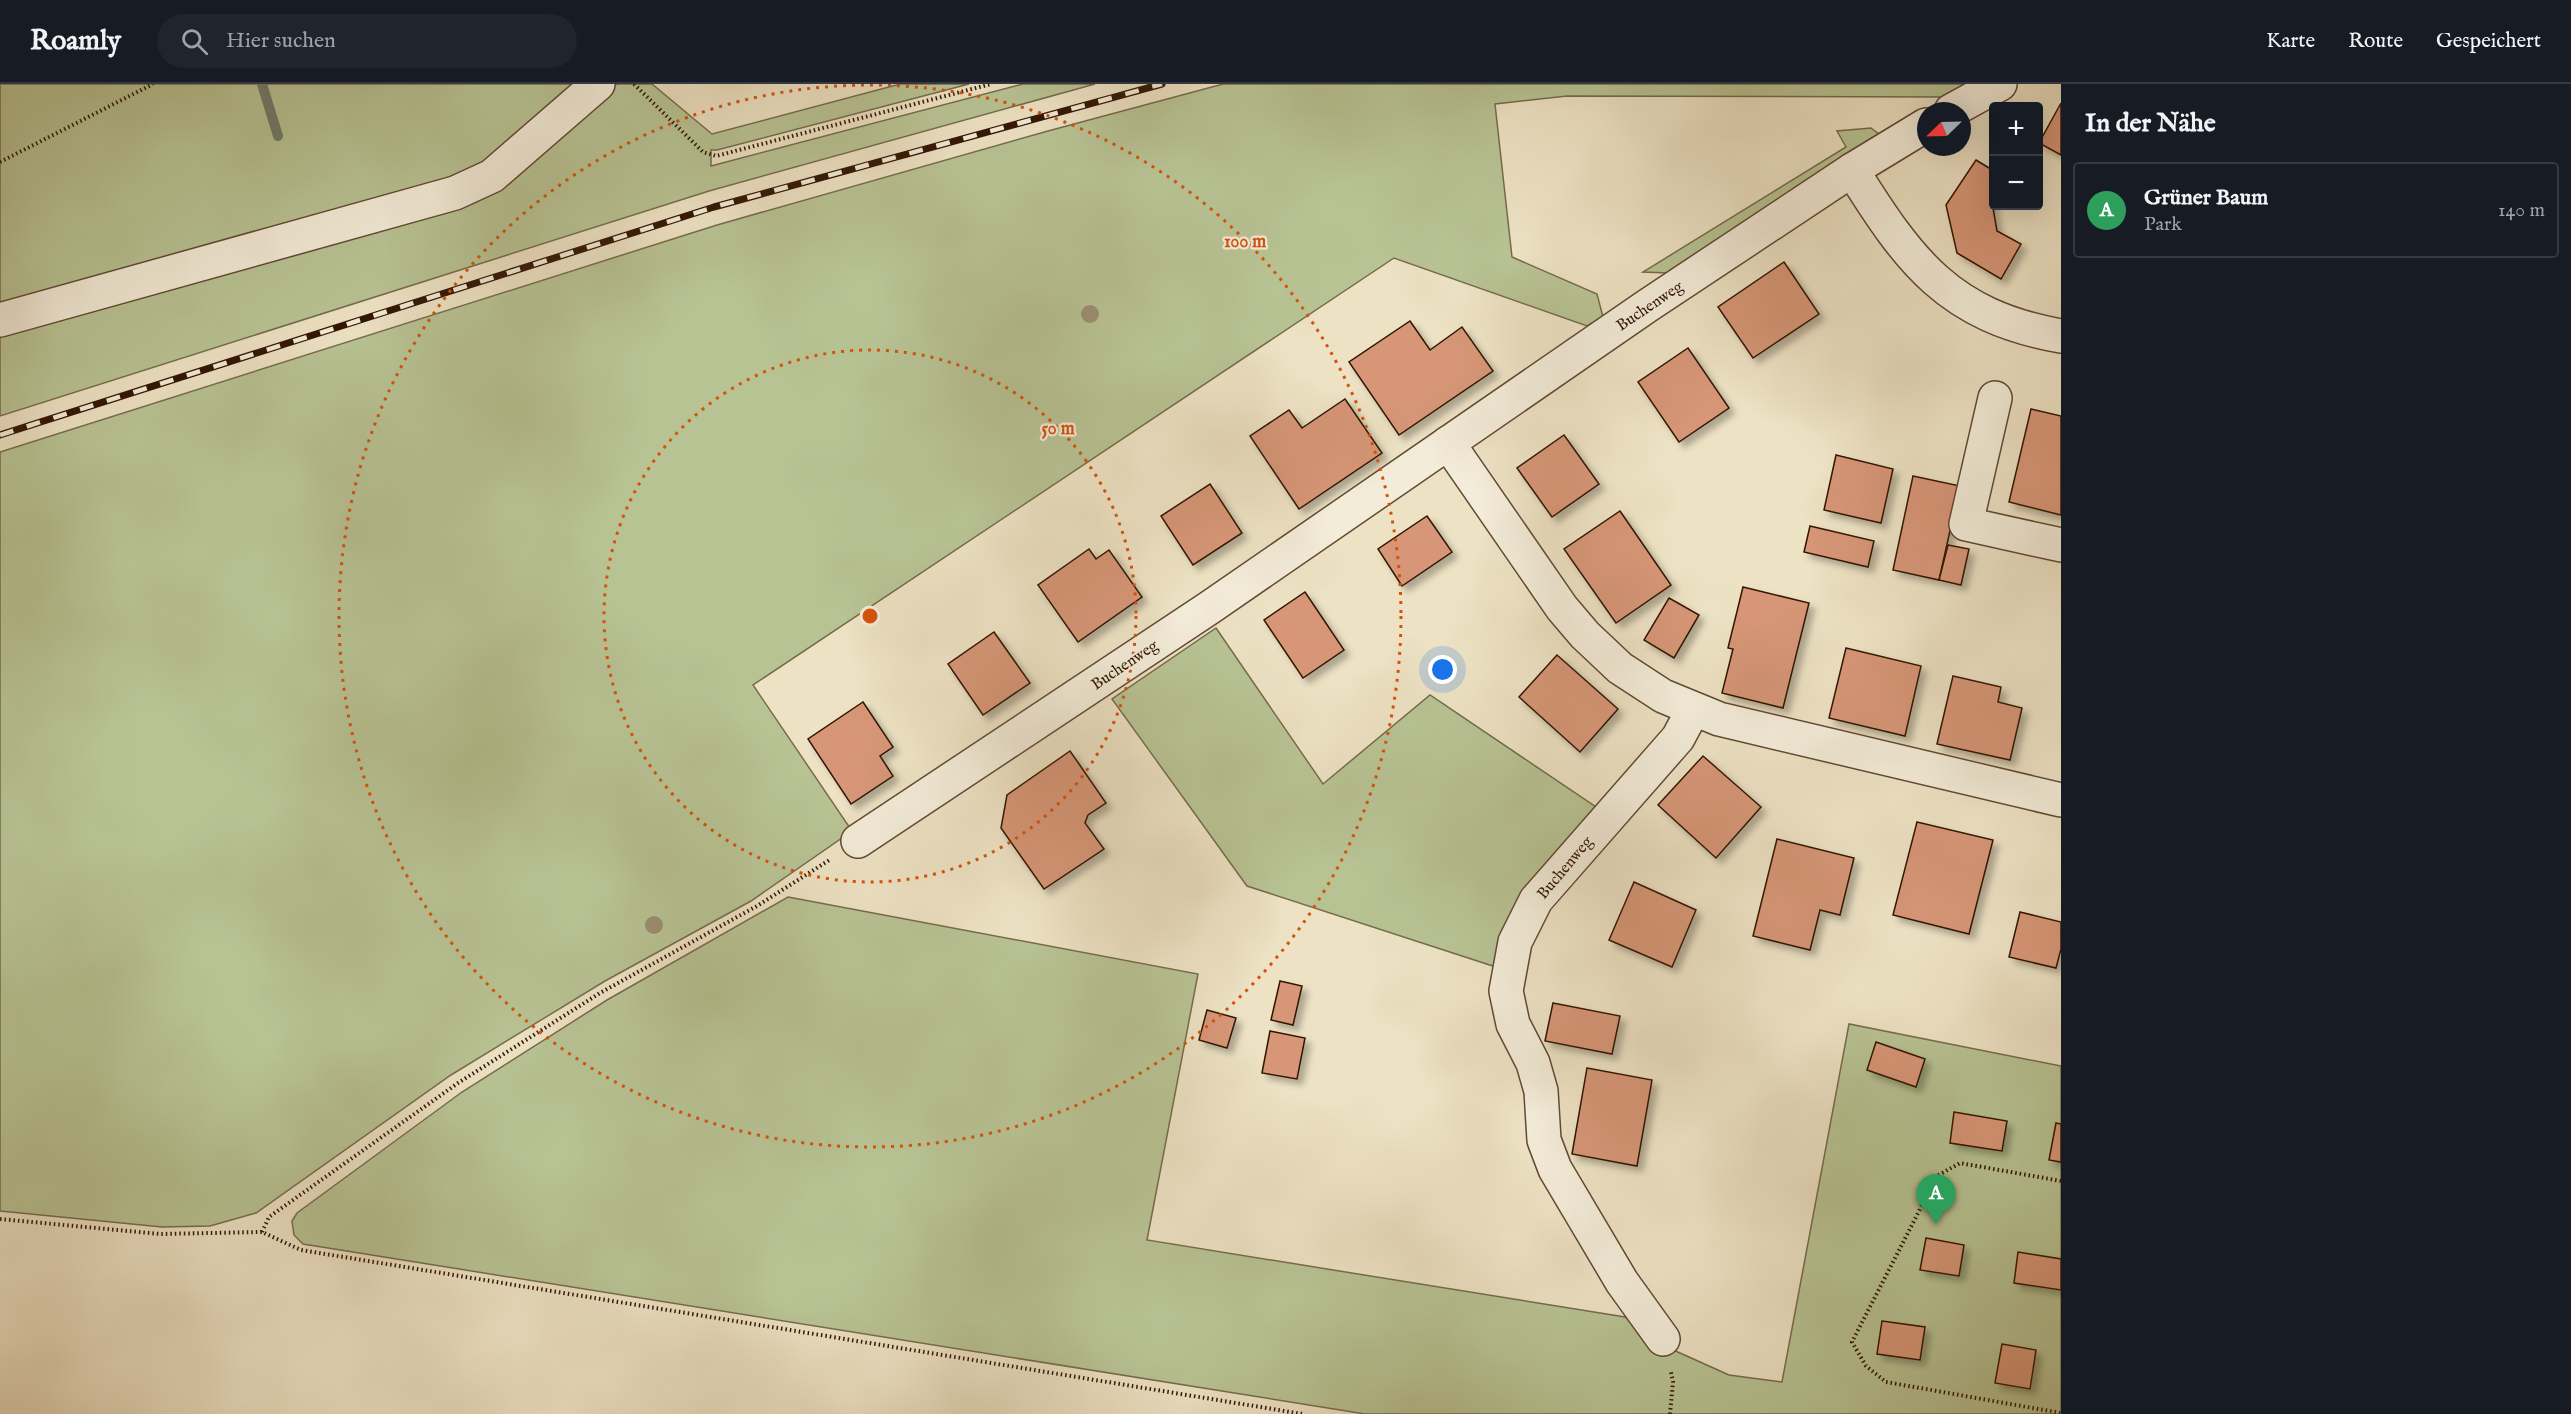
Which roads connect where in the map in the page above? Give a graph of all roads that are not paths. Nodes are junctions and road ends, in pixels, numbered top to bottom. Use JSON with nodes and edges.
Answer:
{"nodes":[{"id":1,"x":598,"y":84,"type":"edge"},
{"id":2,"x":2000,"y":84,"type":"edge"},
{"id":3,"x":1967,"y":102,"type":"edge"},
{"id":4,"x":1917,"y":130,"type":"edge"},
{"id":5,"x":1852,"y":170,"type":"junction"},
{"id":6,"x":0,"y":320,"type":"edge"},
{"id":7,"x":2061,"y":336,"type":"edge"},
{"id":8,"x":1995,"y":398,"type":"dead end"},
{"id":9,"x":1448,"y":444,"type":"junction"},
{"id":10,"x":2061,"y":545,"type":"edge"},
{"id":11,"x":1693,"y":710,"type":"junction"},
{"id":12,"x":2061,"y":800,"type":"edge"},
{"id":13,"x":858,"y":841,"type":"road end"},
{"id":14,"x":1663,"y":1339,"type":"road end"}],
"edges":[{"from":1,"to":6,"type":"street"},
{"from":2,"to":3,"type":"street"},
{"from":4,"to":5,"type":"street","name":"Buchenweg"},
{"from":5,"to":7,"type":"street"},
{"from":5,"to":9,"type":"street","name":"Buchenweg"},
{"from":8,"to":10,"type":"street"},
{"from":9,"to":11,"type":"street"},
{"from":9,"to":13,"type":"street","name":"Buchenweg"},
{"from":11,"to":12,"type":"street"},
{"from":11,"to":14,"type":"street","name":"Buchenweg"}]}
